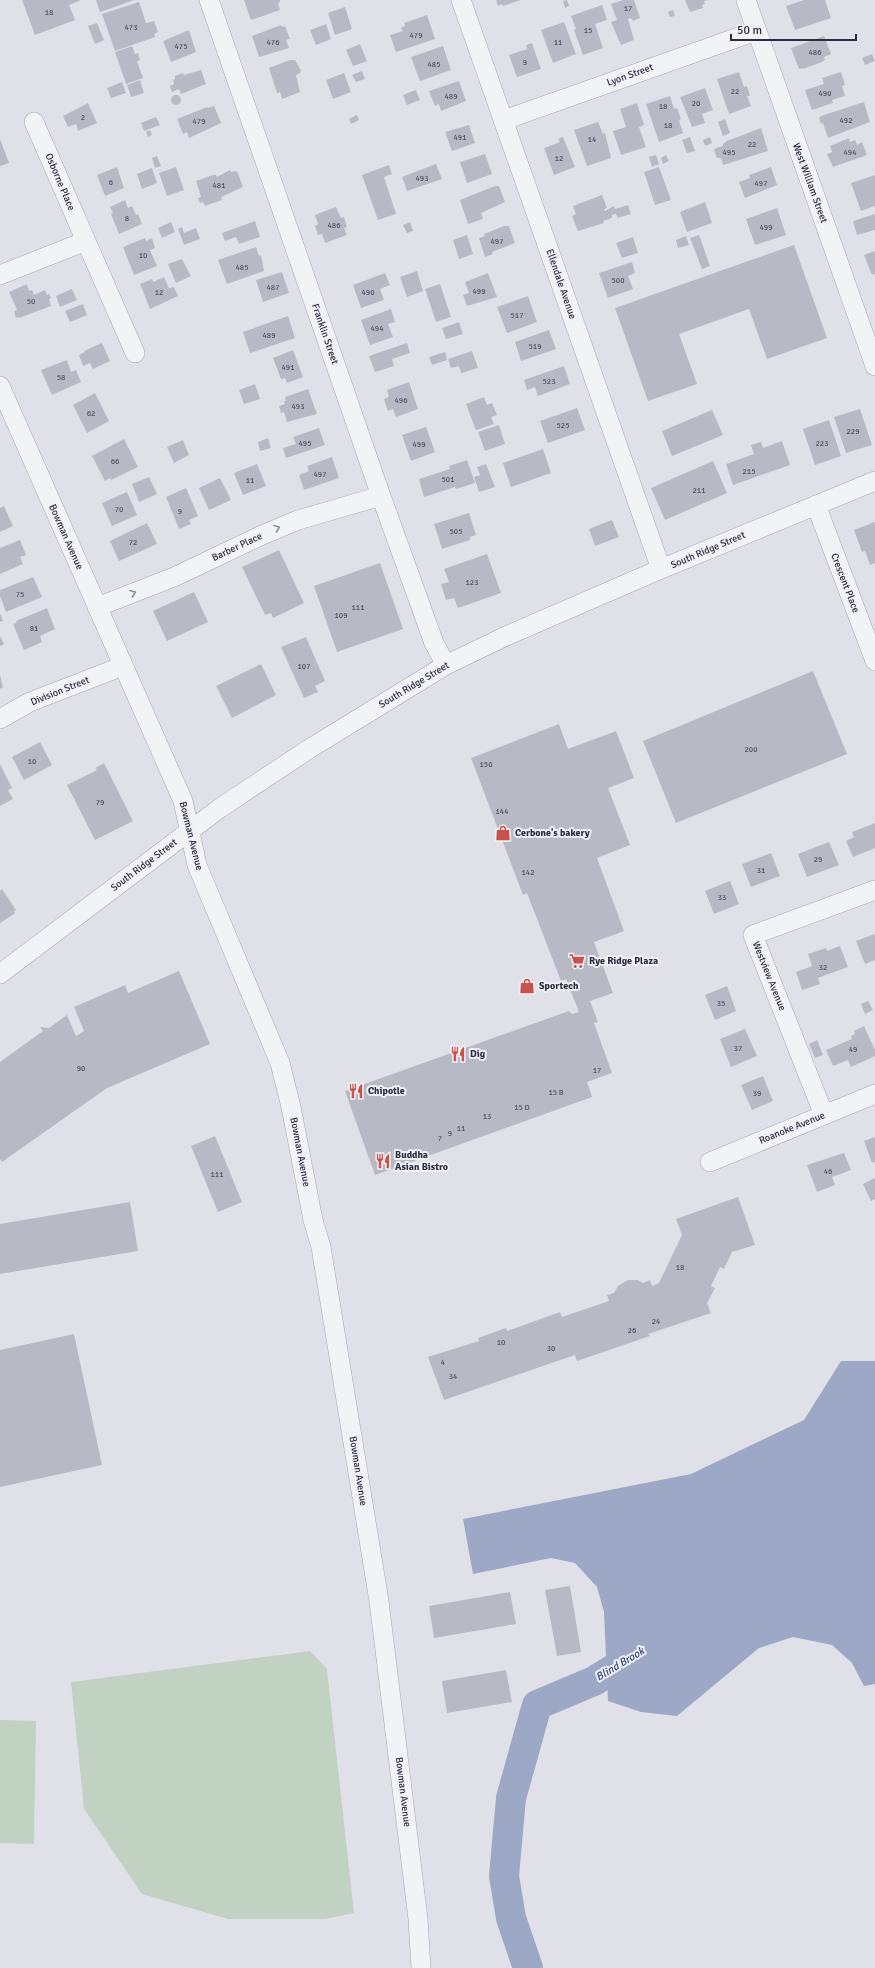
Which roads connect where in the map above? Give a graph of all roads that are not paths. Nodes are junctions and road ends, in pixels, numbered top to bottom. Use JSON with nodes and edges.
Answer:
{"nodes":[{"id":1,"x":209,"y":0,"type":"edge"},
{"id":2,"x":461,"y":0,"type":"edge"},
{"id":3,"x":746,"y":0,"type":"edge"},
{"id":4,"x":756,"y":31,"type":"junction"},
{"id":5,"x":504,"y":120,"type":"junction"},
{"id":6,"x":34,"y":122,"type":"dead end"},
{"id":7,"x":86,"y":241,"type":"junction"},
{"id":8,"x":0,"y":275,"type":"edge"},
{"id":9,"x":135,"y":354,"type":"dead end"},
{"id":10,"x":875,"y":366,"type":"edge"},
{"id":11,"x":0,"y":386,"type":"edge"},
{"id":12,"x":875,"y":481,"type":"edge"},
{"id":13,"x":381,"y":496,"type":"junction"},
{"id":14,"x":816,"y":505,"type":"junction"},
{"id":15,"x":661,"y":569,"type":"junction"},
{"id":16,"x":97,"y":607,"type":"junction"},
{"id":17,"x":875,"y":662,"type":"edge"},
{"id":18,"x":446,"y":665,"type":"junction"},
{"id":19,"x":122,"y":666,"type":"junction"},
{"id":20,"x":0,"y":719,"type":"edge"},
{"id":21,"x":190,"y":831,"type":"junction"},
{"id":22,"x":875,"y":890,"type":"edge"},
{"id":23,"x":0,"y":974,"type":"edge"},
{"id":24,"x":875,"y":1094,"type":"edge"},
{"id":25,"x":824,"y":1115,"type":"junction"},
{"id":26,"x":710,"y":1162,"type":"dead end"},
{"id":27,"x":421,"y":1968,"type":"edge"}],
"edges":[{"from":1,"to":13,"type":"street","name":"Franklin Street"},
{"from":2,"to":5,"type":"street","name":"Ellendale Avenue"},
{"from":3,"to":4,"type":"street","name":"West William Street"},
{"from":4,"to":5,"type":"street","name":"Lyon Street"},
{"from":4,"to":10,"type":"street","name":"West William Street"},
{"from":5,"to":15,"type":"street","name":"Ellendale Avenue"},
{"from":6,"to":7,"type":"street","name":"Osborne Place"},
{"from":7,"to":8,"type":"street"},
{"from":7,"to":9,"type":"street","name":"Osborne Place"},
{"from":11,"to":16,"type":"street","name":"Bowman Avenue"},
{"from":12,"to":14,"type":"street","name":"South Ridge Street"},
{"from":16,"to":13,"type":"street","name":"Barber Place","one_way":true},
{"from":13,"to":18,"type":"street","name":"Franklin Street"},
{"from":14,"to":15,"type":"street","name":"South Ridge Street"},
{"from":14,"to":17,"type":"street","name":"Crescent Place"},
{"from":15,"to":18,"type":"street","name":"South Ridge Street"},
{"from":16,"to":19,"type":"street","name":"Bowman Avenue"},
{"from":18,"to":21,"type":"street","name":"South Ridge Street"},
{"from":19,"to":20,"type":"street","name":"Division Street"},
{"from":19,"to":21,"type":"street","name":"Bowman Avenue"},
{"from":21,"to":23,"type":"street","name":"South Ridge Street"},
{"from":21,"to":27,"type":"street","name":"Bowman Avenue"},
{"from":22,"to":25,"type":"street","name":"Westview Avenue"},
{"from":24,"to":25,"type":"street","name":"Roanoke Avenue"},
{"from":25,"to":26,"type":"street","name":"Roanoke Avenue"}]}
